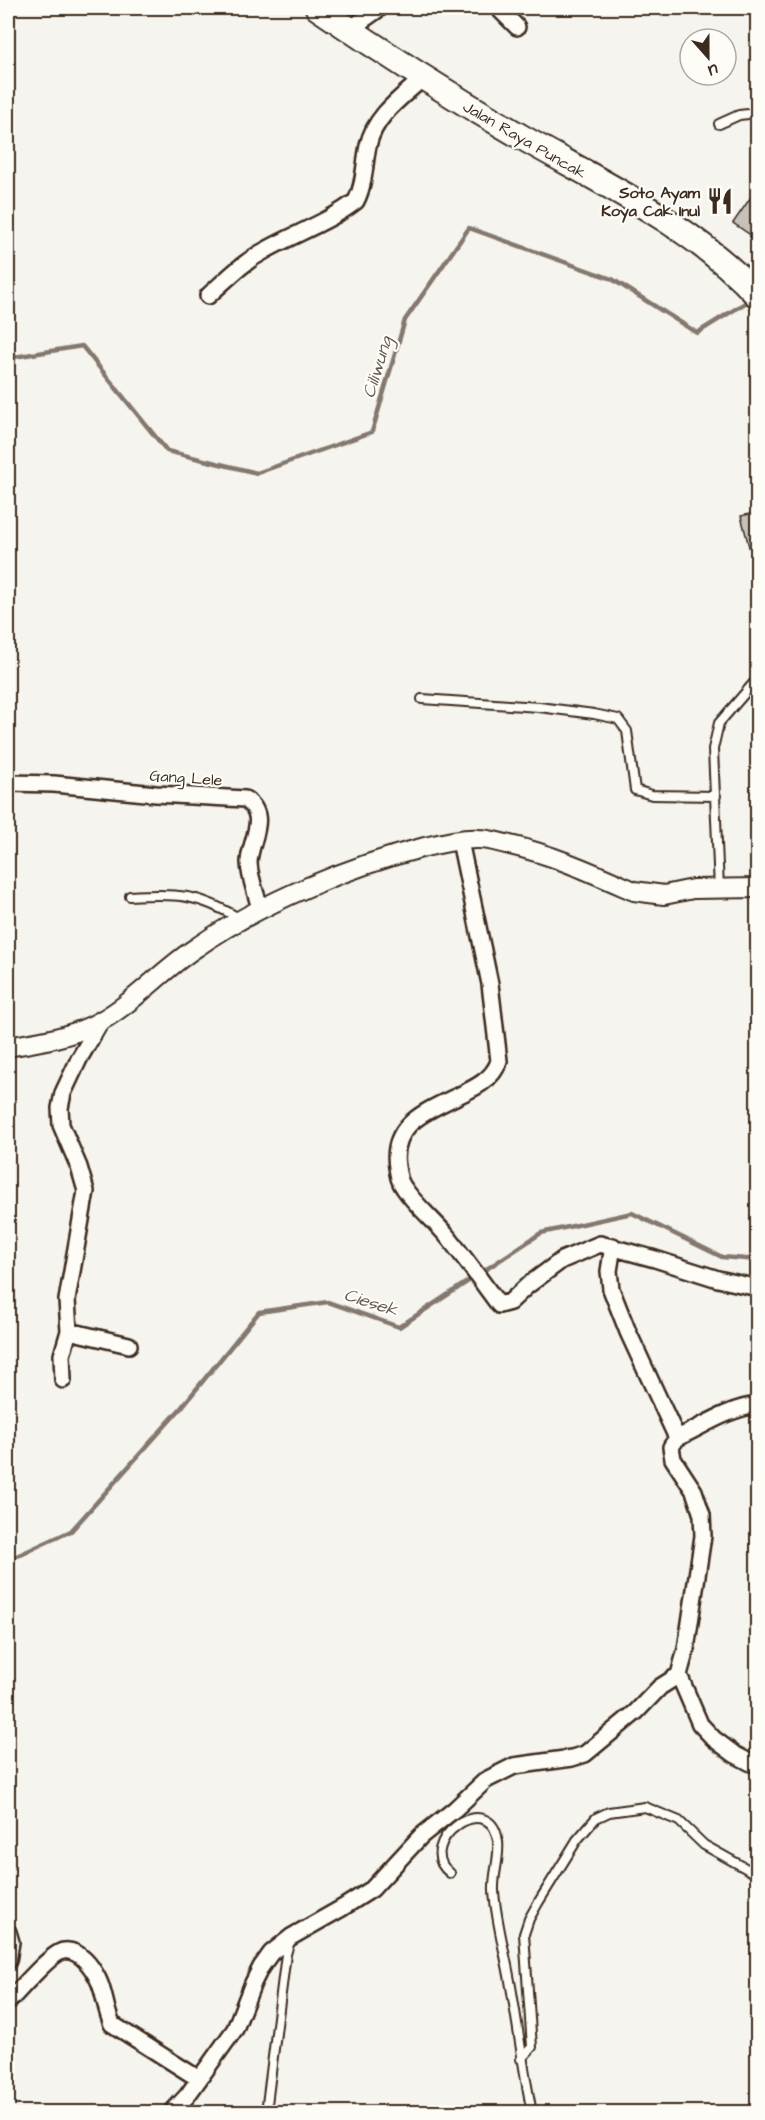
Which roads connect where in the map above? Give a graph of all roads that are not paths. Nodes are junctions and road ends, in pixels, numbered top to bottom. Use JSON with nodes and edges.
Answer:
{"nodes":[{"id":1,"x":318,"y":8,"type":"edge"},
{"id":2,"x":380,"y":8,"type":"edge"},
{"id":3,"x":498,"y":8,"type":"edge"},
{"id":4,"x":517,"y":27,"type":"dead end"},
{"id":5,"x":350,"y":29,"type":"junction"},
{"id":6,"x":423,"y":78,"type":"junction"},
{"id":7,"x":758,"y":113,"type":"edge"},
{"id":8,"x":719,"y":124,"type":"dead end"},
{"id":9,"x":750,"y":288,"type":"edge"},
{"id":10,"x":208,"y":296,"type":"dead end"},
{"id":11,"x":758,"y":678,"type":"edge"},
{"id":12,"x":422,"y":699,"type":"dead end"},
{"id":13,"x":8,"y":783,"type":"edge"},
{"id":14,"x":716,"y":796,"type":"junction"},
{"id":15,"x":460,"y":841,"type":"junction"},
{"id":16,"x":719,"y":888,"type":"junction"},
{"id":17,"x":758,"y":888,"type":"edge"},
{"id":18,"x":130,"y":896,"type":"dead end"},
{"id":19,"x":260,"y":909,"type":"junction"},
{"id":20,"x":240,"y":919,"type":"junction"},
{"id":21,"x":101,"y":1021,"type":"junction"},
{"id":22,"x":8,"y":1047,"type":"edge"},
{"id":23,"x":613,"y":1246,"type":"junction"},
{"id":24,"x":758,"y":1288,"type":"edge"},
{"id":25,"x":69,"y":1331,"type":"junction"},
{"id":26,"x":129,"y":1345,"type":"dead end"},
{"id":27,"x":63,"y":1380,"type":"dead end"},
{"id":28,"x":758,"y":1405,"type":"edge"},
{"id":29,"x":677,"y":1438,"type":"junction"},
{"id":30,"x":679,"y":1675,"type":"junction"},
{"id":31,"x":758,"y":1764,"type":"edge"},
{"id":32,"x":450,"y":1873,"type":"dead end"},
{"id":33,"x":757,"y":1875,"type":"edge"},
{"id":34,"x":8,"y":1932,"type":"edge"},
{"id":35,"x":291,"y":1937,"type":"junction"},
{"id":36,"x":8,"y":1961,"type":"edge"},
{"id":37,"x":8,"y":2001,"type":"edge"},
{"id":38,"x":521,"y":2059,"type":"junction"},
{"id":39,"x":199,"y":2079,"type":"junction"},
{"id":40,"x":172,"y":2112,"type":"edge"},
{"id":41,"x":266,"y":2112,"type":"edge"},
{"id":42,"x":532,"y":2112,"type":"edge"}],
"edges":[{"from":1,"to":5,"type":"highway","name":"Jalan Raya Puncak"},
{"from":2,"to":5,"type":"street"},
{"from":3,"to":4,"type":"street"},
{"from":5,"to":6,"type":"highway","name":"Jalan Raya Puncak"},
{"from":6,"to":9,"type":"highway","name":"Jalan Raya Puncak"},
{"from":6,"to":10,"type":"street"},
{"from":7,"to":8,"type":"lane"},
{"from":11,"to":14,"type":"lane"},
{"from":12,"to":14,"type":"lane"},
{"from":13,"to":19,"type":"street","name":"Gang Lele"},
{"from":14,"to":16,"type":"lane"},
{"from":15,"to":16,"type":"street"},
{"from":15,"to":19,"type":"street"},
{"from":15,"to":23,"type":"street"},
{"from":16,"to":17,"type":"street"},
{"from":18,"to":20,"type":"lane"},
{"from":19,"to":20,"type":"street"},
{"from":20,"to":21,"type":"street"},
{"from":21,"to":22,"type":"street"},
{"from":21,"to":25,"type":"street"},
{"from":23,"to":24,"type":"street"},
{"from":23,"to":29,"type":"street"},
{"from":25,"to":26,"type":"street"},
{"from":25,"to":27,"type":"street"},
{"from":28,"to":29,"type":"street"},
{"from":29,"to":30,"type":"street"},
{"from":30,"to":31,"type":"street"},
{"from":30,"to":35,"type":"street"},
{"from":32,"to":38,"type":"lane"},
{"from":33,"to":38,"type":"lane"},
{"from":34,"to":36,"type":"street"},
{"from":35,"to":39,"type":"street"},
{"from":35,"to":41,"type":"lane"},
{"from":37,"to":39,"type":"street"},
{"from":38,"to":42,"type":"lane"},
{"from":39,"to":40,"type":"street"}]}
